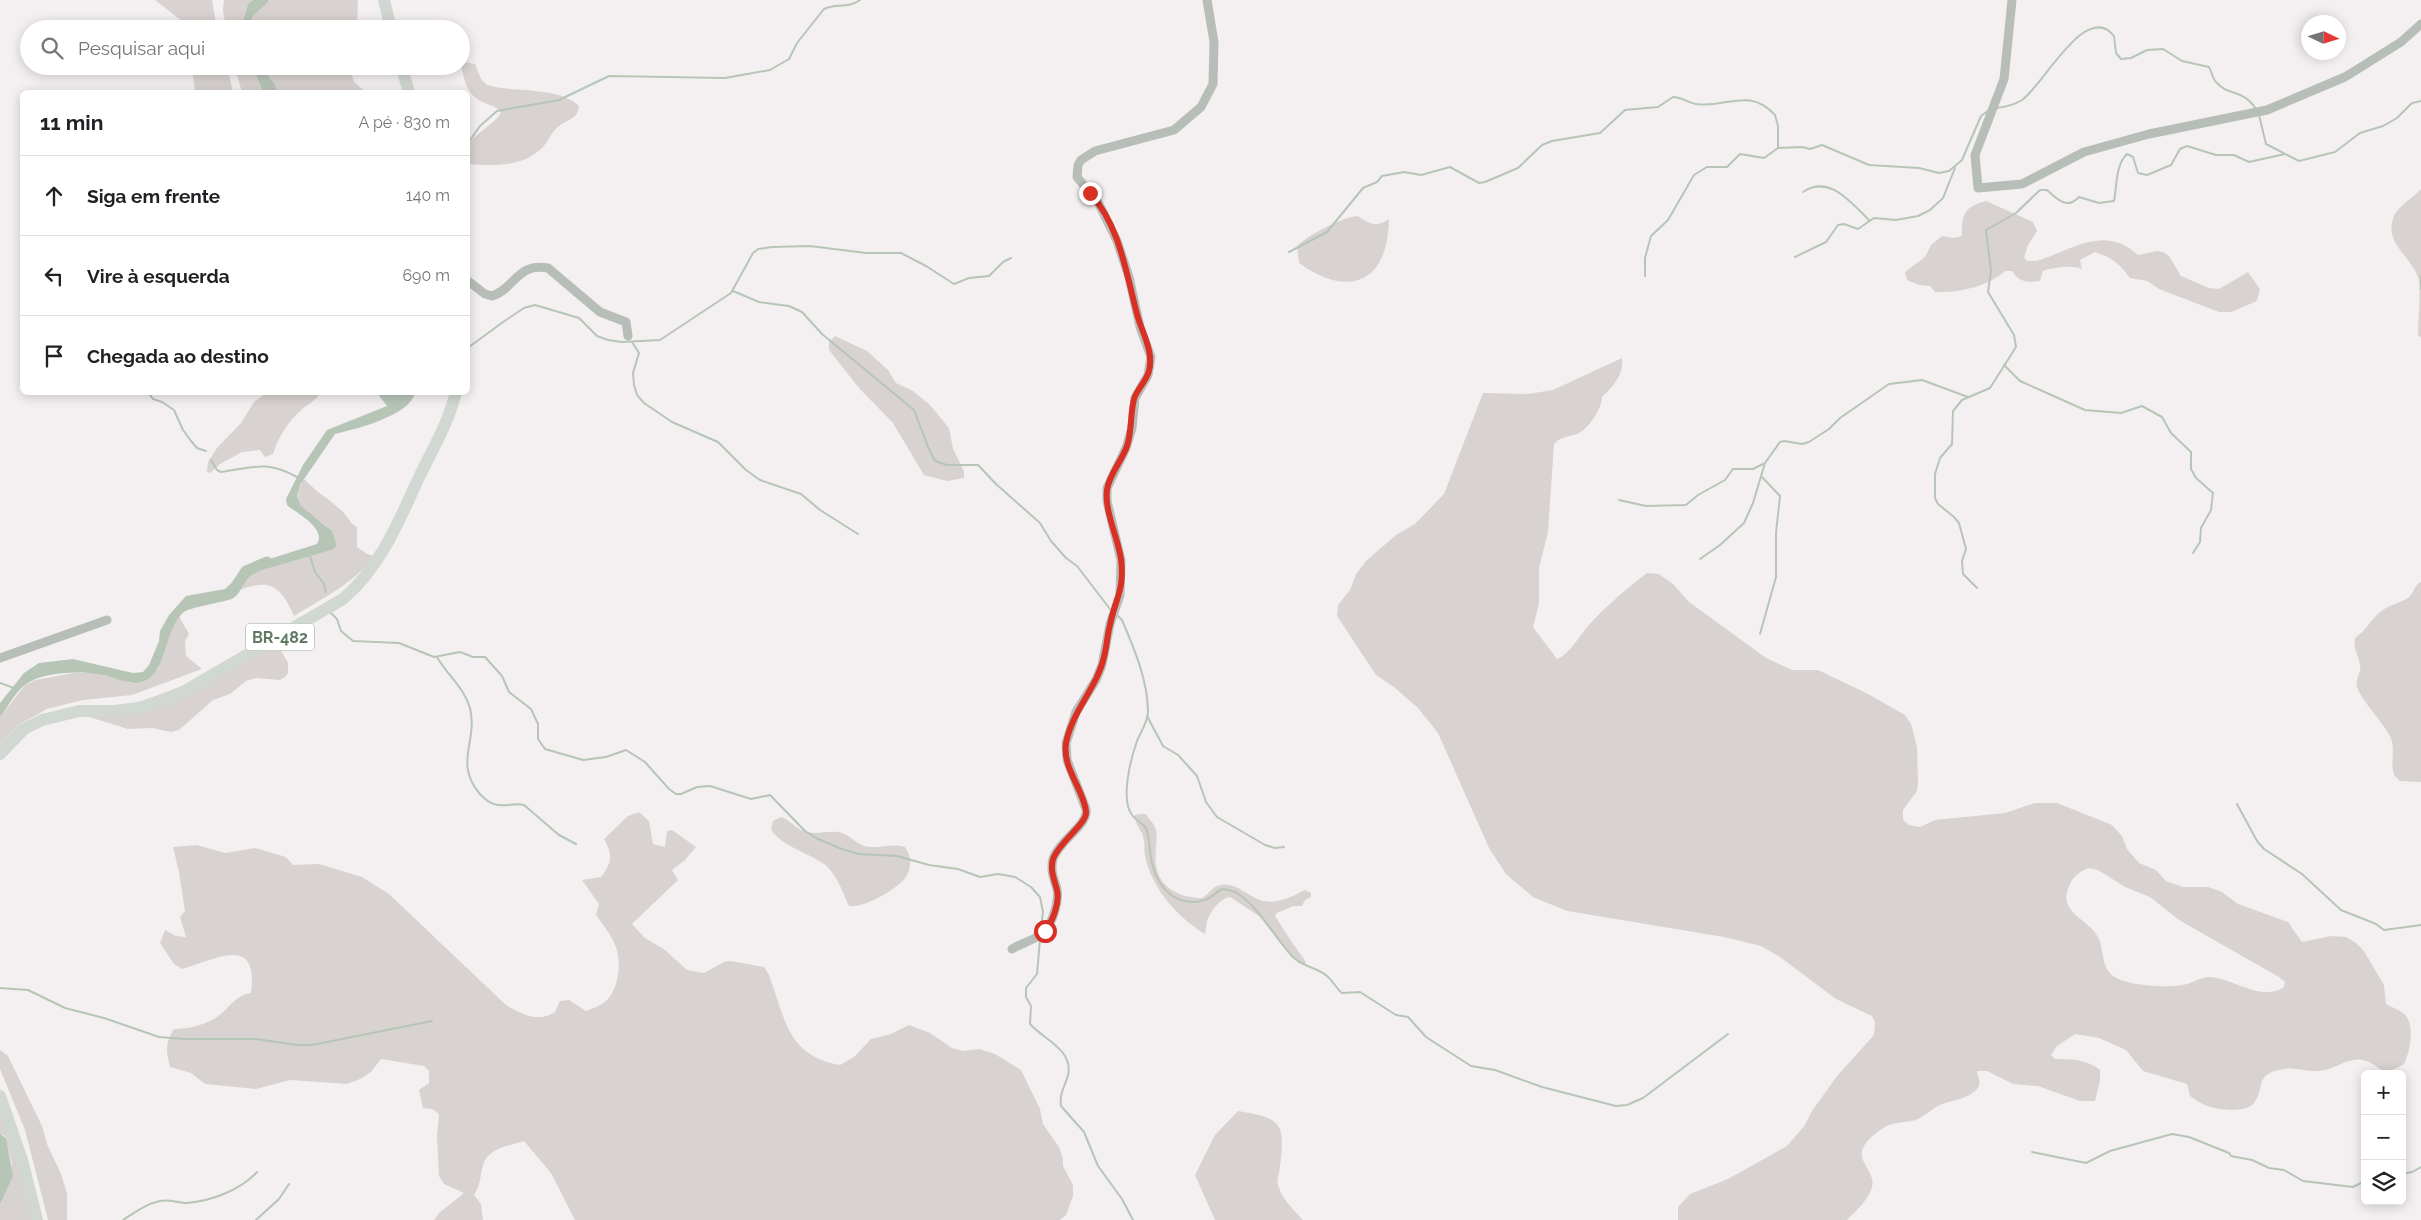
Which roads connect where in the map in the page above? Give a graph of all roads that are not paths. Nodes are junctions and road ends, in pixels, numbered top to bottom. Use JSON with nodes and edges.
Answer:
{"nodes":[{"id":1,"x":384,"y":0,"type":"edge"},
{"id":2,"x":1207,"y":0,"type":"edge"},
{"id":3,"x":2012,"y":0,"type":"edge"},
{"id":4,"x":389,"y":20,"type":"edge"},
{"id":5,"x":2421,"y":24,"type":"edge"},
{"id":6,"x":404,"y":75,"type":"edge"},
{"id":7,"x":408,"y":90,"type":"edge"},
{"id":8,"x":470,"y":283,"type":"edge"},
{"id":9,"x":628,"y":336,"type":"dead end"},
{"id":10,"x":455,"y":395,"type":"edge"},
{"id":11,"x":107,"y":620,"type":"dead end"},
{"id":12,"x":0,"y":658,"type":"edge"},
{"id":13,"x":0,"y":754,"type":"edge"},
{"id":14,"x":1012,"y":948,"type":"dead end"},
{"id":15,"x":0,"y":1096,"type":"edge"},
{"id":16,"x":38,"y":1220,"type":"edge"}],
"edges":[{"from":1,"to":4,"type":"highway"},
{"from":2,"to":14,"type":"street"},
{"from":3,"to":5,"type":"street"},
{"from":6,"to":7,"type":"highway"},
{"from":8,"to":9,"type":"street"},
{"from":10,"to":13,"type":"highway","number":"BR-482"},
{"from":11,"to":12,"type":"street"},
{"from":15,"to":16,"type":"highway"}]}
